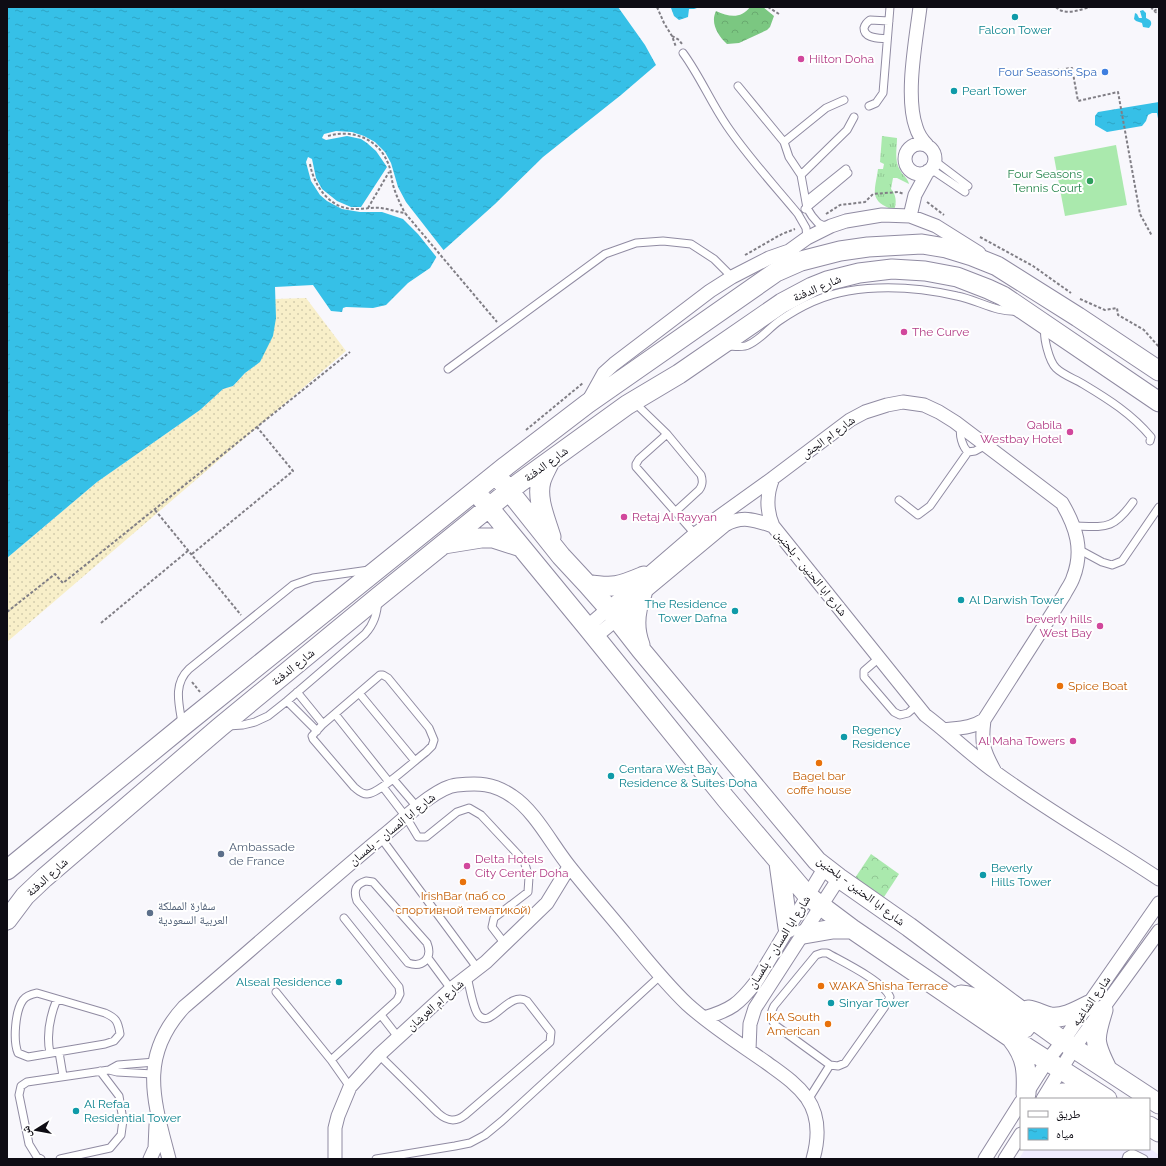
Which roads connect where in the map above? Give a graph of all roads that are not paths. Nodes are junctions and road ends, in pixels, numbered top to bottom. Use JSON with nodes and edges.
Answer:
{"nodes":[{"id":1,"x":890,"y":7,"type":"edge"},
{"id":2,"x":920,"y":7,"type":"edge"},
{"id":3,"x":889,"y":21,"type":"junction"},
{"id":4,"x":887,"y":39,"type":"junction"},
{"id":5,"x":683,"y":53,"type":"road end"},
{"id":6,"x":738,"y":86,"type":"dead end"},
{"id":7,"x":844,"y":100,"type":"dead end"},
{"id":8,"x":869,"y":106,"type":"dead end"},
{"id":9,"x":854,"y":117,"type":"dead end"},
{"id":10,"x":915,"y":125,"type":"junction"},
{"id":11,"x":784,"y":142,"type":"junction"},
{"id":12,"x":927,"y":145,"type":"junction"},
{"id":13,"x":912,"y":147,"type":"junction"},
{"id":14,"x":931,"y":167,"type":"junction"},
{"id":15,"x":911,"y":170,"type":"junction"},
{"id":16,"x":847,"y":171,"type":"dead end"},
{"id":17,"x":801,"y":174,"type":"junction"},
{"id":18,"x":966,"y":189,"type":"dead end"},
{"id":19,"x":915,"y":195,"type":"junction"},
{"id":20,"x":806,"y":204,"type":"junction"},
{"id":21,"x":798,"y":214,"type":"junction"},
{"id":22,"x":910,"y":216,"type":"junction"},
{"id":23,"x":831,"y":226,"type":"junction"},
{"id":24,"x":807,"y":238,"type":"junction"},
{"id":25,"x":789,"y":251,"type":"junction"},
{"id":26,"x":997,"y":266,"type":"junction"},
{"id":27,"x":770,"y":276,"type":"junction"},
{"id":28,"x":732,"y":277,"type":"junction"},
{"id":29,"x":1045,"y":326,"type":"junction"},
{"id":30,"x":448,"y":369,"type":"dead end"},
{"id":31,"x":1159,"y":371,"type":"edge"},
{"id":32,"x":633,"y":402,"type":"junction"},
{"id":33,"x":1159,"y":402,"type":"edge"},
{"id":34,"x":588,"y":404,"type":"junction"},
{"id":35,"x":961,"y":426,"type":"junction"},
{"id":36,"x":667,"y":434,"type":"junction"},
{"id":37,"x":1150,"y":441,"type":"dead end"},
{"id":38,"x":986,"y":445,"type":"junction"},
{"id":39,"x":968,"y":452,"type":"junction"},
{"id":40,"x":551,"y":459,"type":"junction"},
{"id":41,"x":496,"y":474,"type":"junction"},
{"id":42,"x":773,"y":478,"type":"junction"},
{"id":43,"x":475,"y":491,"type":"junction"},
{"id":44,"x":510,"y":491,"type":"junction"},
{"id":45,"x":899,"y":500,"type":"dead end"},
{"id":46,"x":1133,"y":502,"type":"dead end"},
{"id":47,"x":1159,"y":507,"type":"edge"},
{"id":48,"x":490,"y":508,"type":"junction"},
{"id":49,"x":676,"y":512,"type":"junction"},
{"id":50,"x":773,"y":526,"type":"junction"},
{"id":51,"x":1074,"y":526,"type":"junction"},
{"id":52,"x":695,"y":534,"type":"junction"},
{"id":53,"x":444,"y":544,"type":"junction"},
{"id":54,"x":522,"y":548,"type":"junction"},
{"id":55,"x":1078,"y":549,"type":"junction"},
{"id":56,"x":561,"y":556,"type":"junction"},
{"id":57,"x":379,"y":568,"type":"junction"},
{"id":58,"x":587,"y":584,"type":"junction"},
{"id":59,"x":643,"y":585,"type":"junction"},
{"id":60,"x":378,"y":597,"type":"junction"},
{"id":61,"x":613,"y":614,"type":"junction"},
{"id":62,"x":591,"y":632,"type":"junction"},
{"id":63,"x":641,"y":650,"type":"junction"},
{"id":64,"x":879,"y":658,"type":"junction"},
{"id":65,"x":297,"y":692,"type":"junction"},
{"id":66,"x":359,"y":693,"type":"junction"},
{"id":67,"x":287,"y":701,"type":"junction"},
{"id":68,"x":917,"y":705,"type":"junction"},
{"id":69,"x":335,"y":714,"type":"junction"},
{"id":70,"x":984,"y":720,"type":"junction"},
{"id":71,"x":324,"y":724,"type":"junction"},
{"id":72,"x":182,"y":726,"type":"junction"},
{"id":73,"x":220,"y":727,"type":"junction"},
{"id":74,"x":944,"y":730,"type":"junction"},
{"id":75,"x":316,"y":731,"type":"junction"},
{"id":76,"x":415,"y":761,"type":"junction"},
{"id":77,"x":995,"y":772,"type":"junction"},
{"id":78,"x":388,"y":783,"type":"junction"},
{"id":79,"x":417,"y":808,"type":"junction"},
{"id":80,"x":406,"y":817,"type":"junction"},
{"id":81,"x":381,"y":838,"type":"junction"},
{"id":82,"x":17,"y":859,"type":"edge"},
{"id":83,"x":779,"y":863,"type":"junction"},
{"id":84,"x":569,"y":867,"type":"junction"},
{"id":85,"x":832,"y":873,"type":"junction"},
{"id":86,"x":1159,"y":879,"type":"edge"},
{"id":87,"x":814,"y":901,"type":"junction"},
{"id":88,"x":1159,"y":903,"type":"edge"},
{"id":89,"x":344,"y":918,"type":"dead end"},
{"id":90,"x":7,"y":920,"type":"edge"},
{"id":91,"x":852,"y":929,"type":"junction"},
{"id":92,"x":796,"y":931,"type":"junction"},
{"id":93,"x":1159,"y":931,"type":"edge"},
{"id":94,"x":505,"y":944,"type":"junction"},
{"id":95,"x":428,"y":958,"type":"junction"},
{"id":96,"x":478,"y":969,"type":"junction"},
{"id":97,"x":660,"y":976,"type":"junction"},
{"id":98,"x":467,"y":977,"type":"junction"},
{"id":99,"x":451,"y":989,"type":"junction"},
{"id":100,"x":276,"y":992,"type":"dead end"},
{"id":101,"x":949,"y":995,"type":"junction"},
{"id":102,"x":56,"y":998,"type":"junction"},
{"id":103,"x":1096,"y":1007,"type":"junction"},
{"id":104,"x":1020,"y":1010,"type":"junction"},
{"id":105,"x":381,"y":1015,"type":"junction"},
{"id":106,"x":704,"y":1018,"type":"junction"},
{"id":107,"x":398,"y":1037,"type":"junction"},
{"id":108,"x":1010,"y":1037,"type":"junction"},
{"id":109,"x":749,"y":1050,"type":"junction"},
{"id":110,"x":59,"y":1052,"type":"junction"},
{"id":111,"x":50,"y":1053,"type":"junction"},
{"id":112,"x":379,"y":1055,"type":"junction"},
{"id":113,"x":1062,"y":1055,"type":"junction"},
{"id":114,"x":331,"y":1060,"type":"junction"},
{"id":115,"x":830,"y":1065,"type":"junction"},
{"id":116,"x":154,"y":1068,"type":"junction"},
{"id":117,"x":1107,"y":1069,"type":"junction"},
{"id":118,"x":108,"y":1070,"type":"junction"},
{"id":119,"x":100,"y":1071,"type":"junction"},
{"id":120,"x":63,"y":1076,"type":"junction"},
{"id":121,"x":350,"y":1087,"type":"junction"},
{"id":122,"x":1099,"y":1094,"type":"edge"},
{"id":123,"x":1028,"y":1098,"type":"edge"},
{"id":124,"x":1029,"y":1098,"type":"edge"},
{"id":125,"x":1029,"y":1098,"type":"edge"},
{"id":126,"x":1052,"y":1098,"type":"edge"},
{"id":127,"x":1134,"y":1098,"type":"edge"},
{"id":128,"x":1147,"y":1098,"type":"edge"},
{"id":129,"x":808,"y":1100,"type":"junction"},
{"id":130,"x":156,"y":1109,"type":"junction"},
{"id":131,"x":1020,"y":1110,"type":"edge"},
{"id":132,"x":1150,"y":1127,"type":"edge"},
{"id":133,"x":1159,"y":1132,"type":"edge"},
{"id":134,"x":1020,"y":1135,"type":"edge"},
{"id":135,"x":41,"y":1159,"type":"edge"},
{"id":136,"x":60,"y":1159,"type":"edge"},
{"id":137,"x":150,"y":1159,"type":"edge"},
{"id":138,"x":169,"y":1159,"type":"edge"},
{"id":139,"x":335,"y":1159,"type":"edge"},
{"id":140,"x":376,"y":1159,"type":"edge"},
{"id":141,"x":813,"y":1159,"type":"edge"},
{"id":142,"x":985,"y":1159,"type":"edge"},
{"id":143,"x":1004,"y":1159,"type":"edge"},
{"id":144,"x":1126,"y":1159,"type":"edge"},
{"id":145,"x":1144,"y":1159,"type":"edge"}],
"edges":[{"from":1,"to":3,"type":"lane"},
{"from":2,"to":10,"type":"street"},
{"from":3,"to":4,"type":"lane"},
{"from":3,"to":4,"type":"lane"},
{"from":4,"to":8,"type":"lane"},
{"from":5,"to":21,"type":"lane"},
{"from":6,"to":11,"type":"lane"},
{"from":7,"to":11,"type":"lane"},
{"from":9,"to":17,"type":"lane"},
{"from":10,"to":12,"type":"street"},
{"from":10,"to":13,"type":"street"},
{"from":11,"to":17,"type":"lane"},
{"from":12,"to":13,"type":"street"},
{"from":12,"to":14,"type":"street"},
{"from":13,"to":15,"type":"street"},
{"from":14,"to":15,"type":"street"},
{"from":14,"to":18,"type":"lane"},
{"from":14,"to":19,"type":"street"},
{"from":15,"to":19,"type":"street"},
{"from":16,"to":20,"type":"lane"},
{"from":17,"to":20,"type":"lane"},
{"from":19,"to":22,"type":"street"},
{"from":20,"to":21,"type":"lane"},
{"from":20,"to":23,"type":"lane"},
{"from":21,"to":24,"type":"lane"},
{"from":22,"to":23,"type":"street","name":"شارع الدفنة"},
{"from":22,"to":26,"type":"street","name":"شارع الدفنة"},
{"from":23,"to":24,"type":"street","name":"شارع الدفنة"},
{"from":24,"to":25,"type":"street","name":"شارع الدفنة"},
{"from":25,"to":27,"type":"main road"},
{"from":25,"to":28,"type":"street","name":"شارع الدفنة"},
{"from":26,"to":27,"type":"main road","name":"شارع الدفنة"},
{"from":26,"to":31,"type":"main road","name":"شارع الدفنة"},
{"from":27,"to":34,"type":"main road","name":"شارع الدفنة"},
{"from":28,"to":30,"type":"lane"},
{"from":28,"to":34,"type":"street","name":"شارع الدفنة"},
{"from":29,"to":32,"type":"main road","name":"شارع الدفنة"},
{"from":29,"to":33,"type":"main road","name":"شارع الدفنة"},
{"from":29,"to":37,"type":"lane"},
{"from":32,"to":36,"type":"lane"},
{"from":32,"to":40,"type":"main road","name":"شارع الدفنة"},
{"from":34,"to":41,"type":"main road","name":"شارع الدفنة"},
{"from":35,"to":38,"type":"street","name":"شارع ام الجش"},
{"from":35,"to":39,"type":"lane"},
{"from":35,"to":42,"type":"street","name":"شارع ام الجش"},
{"from":36,"to":49,"type":"lane"},
{"from":36,"to":49,"type":"lane"},
{"from":38,"to":39,"type":"lane"},
{"from":38,"to":51,"type":"street","name":"شارع ام الجش"},
{"from":39,"to":45,"type":"lane"},
{"from":40,"to":44,"type":"main road","name":"شارع الدفنة"},
{"from":40,"to":56,"type":"main road"},
{"from":41,"to":43,"type":"main road","name":"شارع الدفنة"},
{"from":41,"to":44,"type":"main road","name":"شارع ابا الحنين - بلحنين"},
{"from":42,"to":50,"type":"street","name":"شارع ابا الحنين - بلحنين"},
{"from":42,"to":52,"type":"street","name":"شارع ام الجش"},
{"from":43,"to":48,"type":"main road","name":"شارع ابا الحنين - بلحنين"},
{"from":43,"to":57,"type":"main road","name":"شارع الدفنة"},
{"from":44,"to":48,"type":"main road","name":"شارع الدفنة"},
{"from":44,"to":56,"type":"main road","name":"شارع ابا الحنين - بلحنين"},
{"from":46,"to":51,"type":"lane"},
{"from":47,"to":55,"type":"lane"},
{"from":48,"to":53,"type":"main road","name":"شارع الدفنة"},
{"from":48,"to":54,"type":"main road","name":"شارع ابا الحنين - بلحنين"},
{"from":49,"to":52,"type":"lane"},
{"from":50,"to":59,"type":"street","name":"شارع ابا الحنين - بلحنين"},
{"from":50,"to":64,"type":"street","name":"شارع ابا الحنين - بلحنين"},
{"from":51,"to":55,"type":"street","name":"شارع ام الجش"},
{"from":52,"to":59,"type":"street","name":"شارع ام الجش"},
{"from":53,"to":54,"type":"main road"},
{"from":53,"to":60,"type":"main road","name":"شارع الدفنة"},
{"from":54,"to":62,"type":"main road","name":"شارع ابا الحنين - بلحنين"},
{"from":55,"to":70,"type":"street","name":"شارع ام الجش"},
{"from":56,"to":58,"type":"main road","name":"شارع ابا الحنين - بلحنين"},
{"from":57,"to":72,"type":"main road","name":"شارع الدفنة"},
{"from":57,"to":72,"type":"lane"},
{"from":58,"to":59,"type":"main road"},
{"from":58,"to":61,"type":"main road","name":"شارع ابا الحنين - بلحنين"},
{"from":59,"to":61,"type":"street","name":"شارع ابا الحنين - بلحنين"},
{"from":59,"to":61,"type":"street","name":"شارع ام الجش"},
{"from":59,"to":63,"type":"main road"},
{"from":60,"to":65,"type":"lane"},
{"from":60,"to":73,"type":"main road","name":"شارع الدفنة"},
{"from":61,"to":62,"type":"street","name":"شارع ام الجش"},
{"from":61,"to":63,"type":"main road","name":"شارع ابا الحنين - بلحنين"},
{"from":62,"to":83,"type":"main road","name":"شارع ابا الحنين - بلحنين"},
{"from":63,"to":85,"type":"main road","name":"شارع ابا الحنين - بلحنين"},
{"from":64,"to":68,"type":"street","name":"شارع ابا الحنين - بلحنين"},
{"from":64,"to":68,"type":"lane"},
{"from":65,"to":67,"type":"lane"},
{"from":65,"to":71,"type":"lane"},
{"from":66,"to":69,"type":"lane"},
{"from":66,"to":76,"type":"lane"},
{"from":66,"to":76,"type":"lane"},
{"from":67,"to":73,"type":"lane"},
{"from":67,"to":75,"type":"lane"},
{"from":68,"to":74,"type":"street","name":"شارع ابا الحنين - بلحنين"},
{"from":69,"to":71,"type":"lane"},
{"from":69,"to":78,"type":"lane"},
{"from":70,"to":74,"type":"street"},
{"from":70,"to":77,"type":"street","name":"شارع ام الجش"},
{"from":71,"to":75,"type":"lane"},
{"from":72,"to":82,"type":"main road","name":"شارع الدفنة"},
{"from":73,"to":90,"type":"main road","name":"شارع الدفنة"},
{"from":74,"to":77,"type":"street","name":"شارع ابا الحنين - بلحنين"},
{"from":75,"to":78,"type":"lane"},
{"from":76,"to":78,"type":"lane"},
{"from":77,"to":86,"type":"street","name":"شارع ابا الحنين - بلحنين"},
{"from":78,"to":79,"type":"lane"},
{"from":78,"to":80,"type":"lane"},
{"from":79,"to":80,"type":"street","name":"شارع ابا المسان - بلمسان"},
{"from":79,"to":84,"type":"street","name":"شارع ابا المسان - بلمسان"},
{"from":80,"to":81,"type":"street","name":"شارع ابا المسان - بلمسان"},
{"from":80,"to":94,"type":"lane"},
{"from":81,"to":96,"type":"lane"},
{"from":81,"to":116,"type":"street","name":"شارع ابا المسان - بلمسان"},
{"from":83,"to":87,"type":"main road","name":"شارع ابا الحنين - بلحنين"},
{"from":83,"to":92,"type":"main road"},
{"from":84,"to":94,"type":"street","name":"شارع ام العرشان"},
{"from":84,"to":97,"type":"street","name":"شارع ابا المسان - بلمسان"},
{"from":85,"to":87,"type":"street","name":"شارع ابا المسان - بلمسان"},
{"from":85,"to":87,"type":"street","name":"شارع ابا المسان - بلمسان"},
{"from":85,"to":104,"type":"main road","name":"شارع ابا الحنين - بلحنين"},
{"from":87,"to":91,"type":"main road","name":"شارع ابا الحنين - بلحنين"},
{"from":87,"to":92,"type":"street","name":"شارع ابا المسان - بلمسان"},
{"from":88,"to":103,"type":"street","name":"شارع الشاغيه"},
{"from":89,"to":105,"type":"lane"},
{"from":91,"to":92,"type":"main road"},
{"from":91,"to":101,"type":"main road","name":"شارع ابا الحنين - بلحنين"},
{"from":92,"to":106,"type":"street","name":"شارع ابا المسان - بلمسان"},
{"from":92,"to":109,"type":"street","name":"شارع ابا المسان - بلمسان"},
{"from":93,"to":103,"type":"street","name":"شارع الشاغيه"},
{"from":94,"to":96,"type":"street","name":"شارع ام العرشان"},
{"from":95,"to":95,"type":"lane"},
{"from":95,"to":99,"type":"lane"},
{"from":96,"to":98,"type":"street","name":"شارع ام العرشان"},
{"from":97,"to":106,"type":"street","name":"شارع ابا المسان - بلمسان"},
{"from":97,"to":140,"type":"lane"},
{"from":98,"to":99,"type":"street","name":"شارع ام العرشان"},
{"from":98,"to":112,"type":"lane"},
{"from":99,"to":107,"type":"street","name":"شارع ام العرشان"},
{"from":100,"to":114,"type":"lane"},
{"from":101,"to":108,"type":"main road","name":"شارع ابا الحنين - بلحنين"},
{"from":101,"to":113,"type":"main road"},
{"from":102,"to":110,"type":"lane"},
{"from":102,"to":111,"type":"lane"},
{"from":102,"to":111,"type":"lane"},
{"from":103,"to":104,"type":"main road"},
{"from":103,"to":113,"type":"street","name":"شارع الشاغيه"},
{"from":103,"to":117,"type":"main road"},
{"from":104,"to":113,"type":"main road","name":"شارع ابا الحنين - بلحنين"},
{"from":105,"to":107,"type":"lane"},
{"from":105,"to":114,"type":"lane"},
{"from":106,"to":109,"type":"street","name":"شارع ابا المسان - بلمسان"},
{"from":107,"to":112,"type":"street","name":"شارع ام العرشان"},
{"from":108,"to":113,"type":"main road","name":"شارع ابا الحنين - بلحنين"},
{"from":108,"to":123,"type":"main road"},
{"from":109,"to":129,"type":"street","name":"شارع ابا المسان - بلمسان"},
{"from":110,"to":111,"type":"lane"},
{"from":110,"to":120,"type":"lane"},
{"from":112,"to":121,"type":"street","name":"شارع ام العرشان"},
{"from":113,"to":117,"type":"main road","name":"شارع ابا الحنين - بلحنين"},
{"from":113,"to":122,"type":"main road","name":"شارع ابا الحنين - بلحنين"},
{"from":113,"to":124,"type":"street","name":"شارع الشاغيه"},
{"from":113,"to":125,"type":"street","name":"شارع الشاغيه"},
{"from":113,"to":127,"type":"main road"},
{"from":114,"to":121,"type":"lane"},
{"from":115,"to":115,"type":"lane"},
{"from":115,"to":129,"type":"lane"},
{"from":116,"to":118,"type":"lane"},
{"from":116,"to":118,"type":"lane"},
{"from":116,"to":130,"type":"street","name":"شارع ابا المسان - بلمسان"},
{"from":117,"to":128,"type":"main road","name":"شارع ابا الحنين - بلحنين"},
{"from":118,"to":119,"type":"lane"},
{"from":119,"to":120,"type":"lane"},
{"from":119,"to":136,"type":"lane"},
{"from":120,"to":135,"type":"lane"},
{"from":121,"to":139,"type":"street","name":"شارع ام العرشان"},
{"from":122,"to":126,"type":"main road"},
{"from":129,"to":141,"type":"street","name":"شارع ابا المسان - بلمسان"},
{"from":130,"to":137,"type":"street","name":"شارع ابا المسان - بلمسان"},
{"from":130,"to":138,"type":"street","name":"شارع ابا المسان - بلمسان"},
{"from":131,"to":142,"type":"street","name":"شارع الشاغيه"},
{"from":132,"to":133,"type":"main road"},
{"from":134,"to":143,"type":"street"},
{"from":144,"to":145,"type":"lane"}]}
